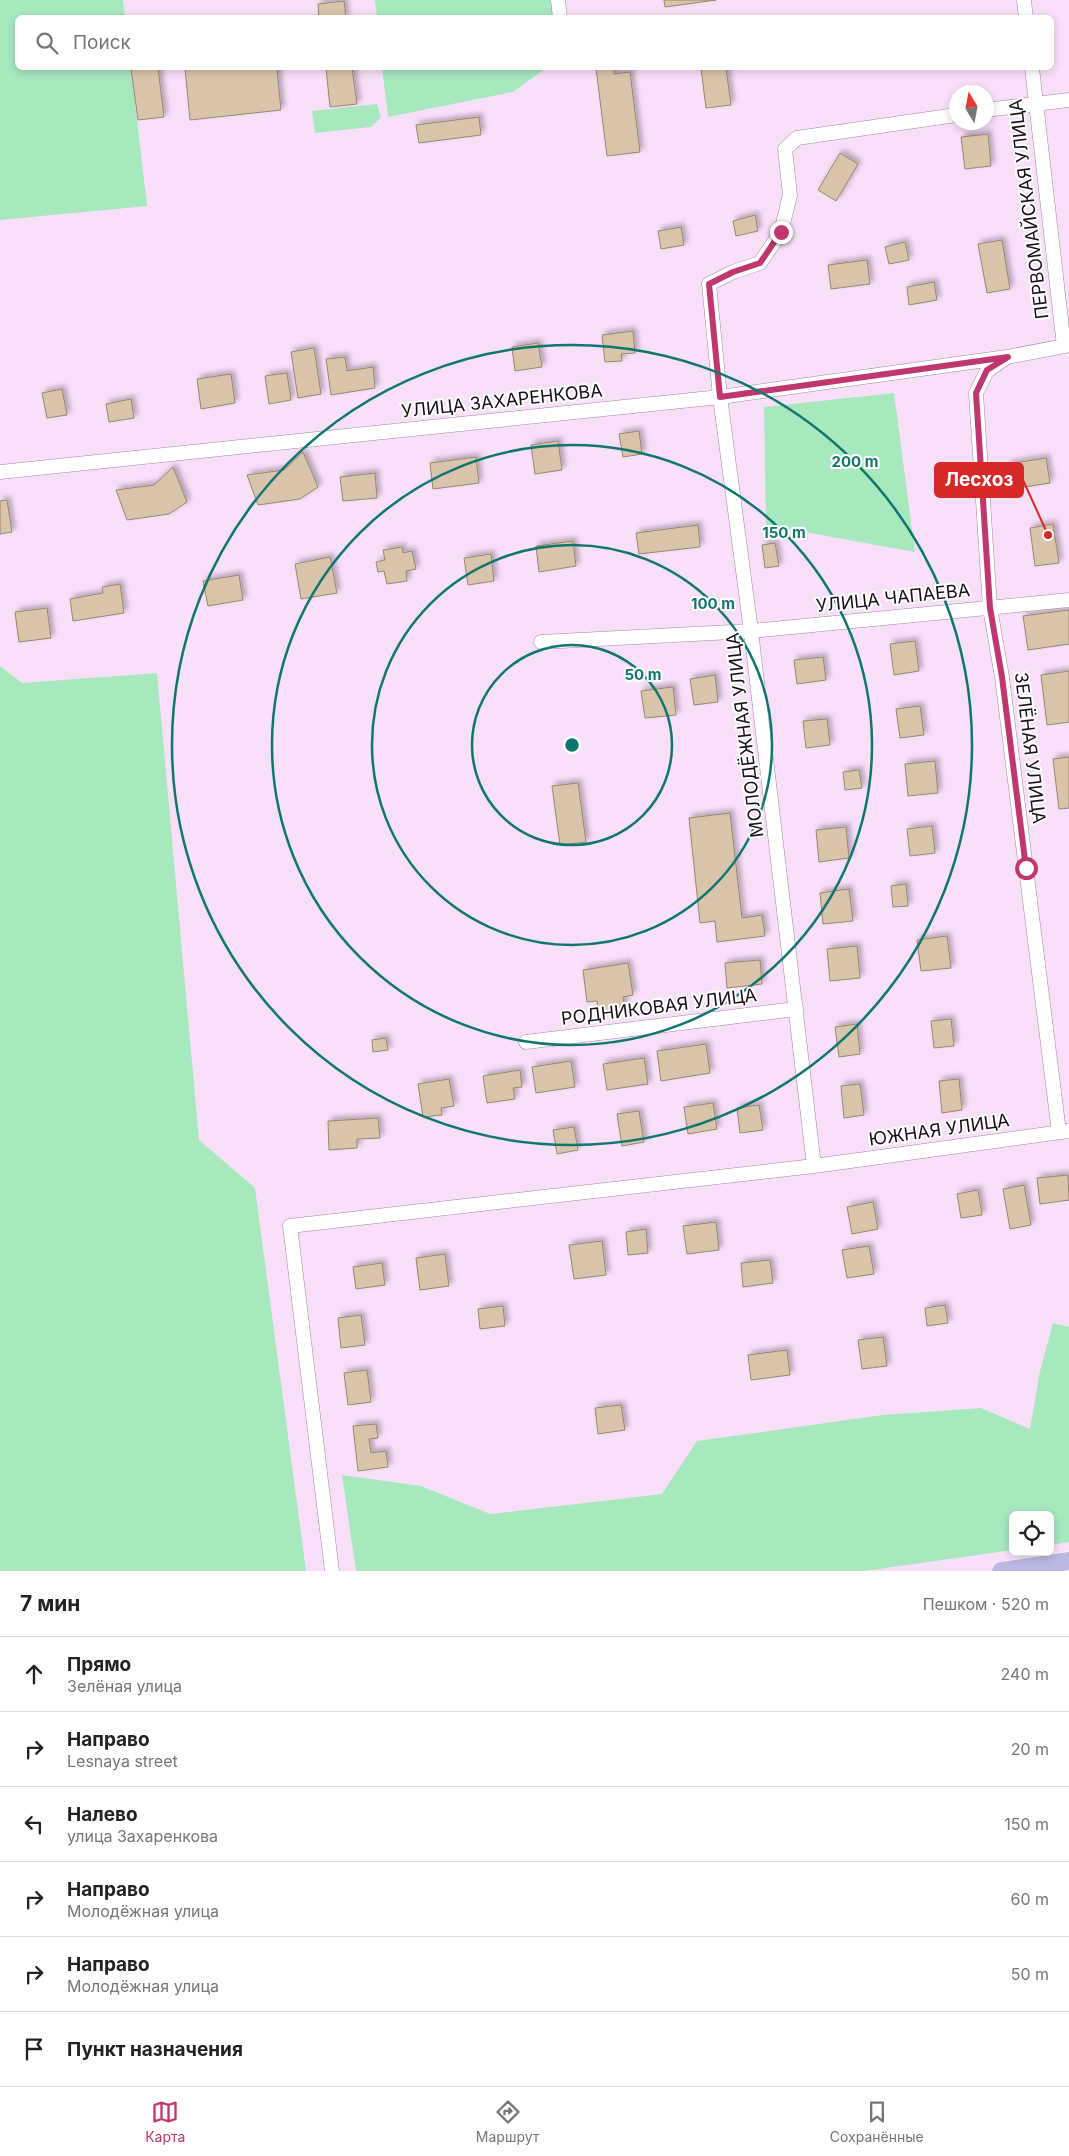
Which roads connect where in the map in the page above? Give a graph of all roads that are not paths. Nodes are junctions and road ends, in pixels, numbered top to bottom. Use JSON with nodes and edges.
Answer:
{"nodes":[{"id":1,"x":558,"y":0,"type":"edge"},
{"id":2,"x":1024,"y":0,"type":"edge"},
{"id":3,"x":560,"y":15,"type":"edge"},
{"id":4,"x":1026,"y":15,"type":"edge"},
{"id":5,"x":1032,"y":70,"type":"edge"},
{"id":6,"x":1069,"y":100,"type":"edge"},
{"id":7,"x":1036,"y":103,"type":"junction"},
{"id":8,"x":994,"y":109,"type":"edge"},
{"id":9,"x":949,"y":115,"type":"edge"},
{"id":10,"x":1067,"y":345,"type":"edge"},
{"id":11,"x":1008,"y":357,"type":"junction"},
{"id":12,"x":720,"y":397,"type":"junction"},
{"id":13,"x":0,"y":472,"type":"edge"},
{"id":14,"x":1069,"y":600,"type":"edge"},
{"id":15,"x":990,"y":608,"type":"junction"},
{"id":16,"x":751,"y":631,"type":"junction"},
{"id":17,"x":541,"y":642,"type":"dead end"},
{"id":18,"x":796,"y":1009,"type":"junction"},
{"id":19,"x":526,"y":1042,"type":"dead end"},
{"id":20,"x":1064,"y":1132,"type":"edge"},
{"id":21,"x":814,"y":1166,"type":"junction"},
{"id":22,"x":1069,"y":1562,"type":"edge"},
{"id":23,"x":332,"y":1571,"type":"edge"},
{"id":24,"x":1001,"y":1571,"type":"edge"}],
"edges":[{"from":1,"to":3,"type":"street"},
{"from":2,"to":4,"type":"street"},
{"from":5,"to":7,"type":"street","name":"ПЕРВОМАЙСКАЯ УЛИЦА"},
{"from":6,"to":7,"type":"street"},
{"from":7,"to":8,"type":"street"},
{"from":7,"to":10,"type":"street","name":"ПЕРВОМАЙСКАЯ УЛИЦА"},
{"from":9,"to":12,"type":"street","name":"МОЛОДЁЖНАЯ УЛИЦА"},
{"from":10,"to":11,"type":"street","name":"УЛИЦА ЗАХАРЕНКОВА"},
{"from":11,"to":12,"type":"street","name":"УЛИЦА ЗАХАРЕНКОВА"},
{"from":11,"to":15,"type":"street","name":"ЗЕЛЁНАЯ УЛИЦА"},
{"from":12,"to":13,"type":"street","name":"УЛИЦА ЗАХАРЕНКОВА"},
{"from":12,"to":16,"type":"street","name":"МОЛОДЁЖНАЯ УЛИЦА"},
{"from":14,"to":15,"type":"street","name":"УЛИЦА ЧАПАЕВА"},
{"from":15,"to":16,"type":"street","name":"УЛИЦА ЧАПАЕВА"},
{"from":15,"to":20,"type":"street","name":"ЗЕЛЁНАЯ УЛИЦА"},
{"from":16,"to":17,"type":"street","name":"УЛИЦА ЧАПАЕВА"},
{"from":16,"to":18,"type":"street","name":"МОЛОДЁЖНАЯ УЛИЦА"},
{"from":18,"to":19,"type":"street","name":"РОДНИКОВАЯ УЛИЦА"},
{"from":18,"to":21,"type":"street","name":"МОЛОДЁЖНАЯ УЛИЦА"},
{"from":20,"to":21,"type":"street","name":"ЮЖНАЯ УЛИЦА"},
{"from":21,"to":23,"type":"street","name":"ЮЖНАЯ УЛИЦА"},
{"from":22,"to":24,"type":"main road"}]}
